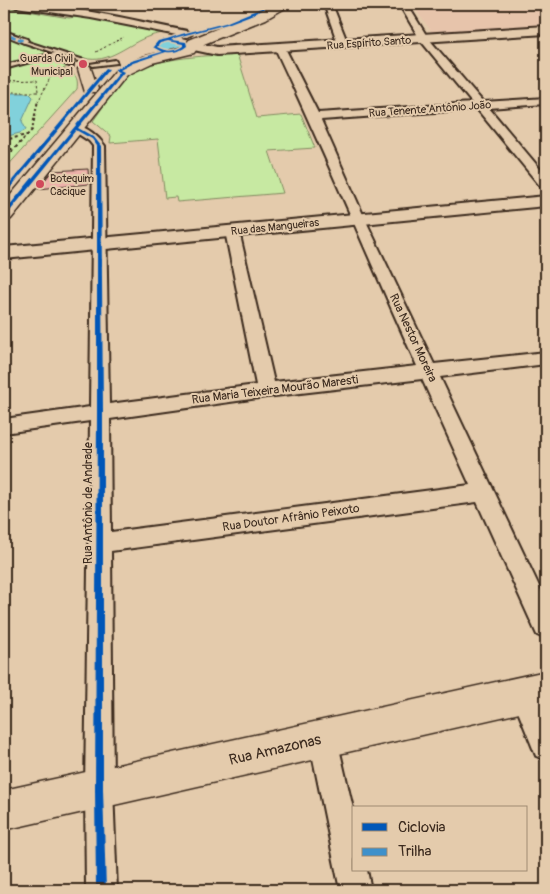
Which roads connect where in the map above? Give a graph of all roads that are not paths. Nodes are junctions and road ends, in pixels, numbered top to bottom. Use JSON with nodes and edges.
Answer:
{"nodes":[{"id":1,"x":16,"y":4,"type":"edge"},
{"id":2,"x":272,"y":4,"type":"edge"},
{"id":3,"x":286,"y":4,"type":"edge"},
{"id":4,"x":328,"y":4,"type":"edge"},
{"id":5,"x":403,"y":4,"type":"edge"},
{"id":6,"x":45,"y":6,"type":"edge"},
{"id":7,"x":98,"y":7,"type":"dead end"},
{"id":8,"x":86,"y":15,"type":"junction"},
{"id":9,"x":546,"y":30,"type":"edge"},
{"id":10,"x":4,"y":32,"type":"edge"},
{"id":11,"x":424,"y":39,"type":"junction"},
{"id":12,"x":187,"y":40,"type":"junction"},
{"id":13,"x":24,"y":41,"type":"junction"},
{"id":14,"x":149,"y":44,"type":"junction"},
{"id":15,"x":343,"y":44,"type":"junction"},
{"id":16,"x":280,"y":48,"type":"junction"},
{"id":17,"x":61,"y":53,"type":"junction"},
{"id":18,"x":168,"y":54,"type":"junction"},
{"id":19,"x":51,"y":57,"type":"junction"},
{"id":20,"x":37,"y":60,"type":"junction"},
{"id":21,"x":58,"y":60,"type":"junction"},
{"id":22,"x":115,"y":62,"type":"junction"},
{"id":23,"x":71,"y":65,"type":"dead end"},
{"id":24,"x":86,"y":66,"type":"junction"},
{"id":25,"x":4,"y":67,"type":"edge"},
{"id":26,"x":90,"y":89,"type":"junction"},
{"id":27,"x":546,"y":101,"type":"edge"},
{"id":28,"x":481,"y":106,"type":"junction"},
{"id":29,"x":314,"y":117,"type":"junction"},
{"id":30,"x":75,"y":128,"type":"junction"},
{"id":31,"x":546,"y":184,"type":"edge"},
{"id":32,"x":4,"y":192,"type":"edge"},
{"id":33,"x":546,"y":202,"type":"edge"},
{"id":34,"x":4,"y":215,"type":"edge"},
{"id":35,"x":358,"y":219,"type":"junction"},
{"id":36,"x":232,"y":231,"type":"junction"},
{"id":37,"x":99,"y":243,"type":"junction"},
{"id":38,"x":4,"y":253,"type":"edge"},
{"id":39,"x":546,"y":358,"type":"edge"},
{"id":40,"x":428,"y":372,"type":"junction"},
{"id":41,"x":266,"y":390,"type":"junction"},
{"id":42,"x":100,"y":412,"type":"junction"},
{"id":43,"x":4,"y":426,"type":"edge"},
{"id":44,"x":484,"y":492,"type":"junction"},
{"id":45,"x":99,"y":543,"type":"junction"},
{"id":46,"x":546,"y":628,"type":"edge"},
{"id":47,"x":535,"y":692,"type":"edge"},
{"id":48,"x":323,"y":739,"type":"junction"},
{"id":49,"x":546,"y":746,"type":"edge"},
{"id":50,"x":99,"y":789,"type":"junction"},
{"id":51,"x":4,"y":810,"type":"edge"},
{"id":52,"x":352,"y":872,"type":"edge"},
{"id":53,"x":352,"y":872,"type":"edge"},
{"id":54,"x":101,"y":890,"type":"edge"},
{"id":55,"x":356,"y":890,"type":"edge"}],
"edges":[{"from":1,"to":6,"type":"street"},
{"from":2,"to":12,"type":"main road"},
{"from":3,"to":12,"type":"main road"},
{"from":4,"to":15,"type":"street"},
{"from":5,"to":11,"type":"street"},
{"from":6,"to":8,"type":"street"},
{"from":7,"to":8,"type":"street"},
{"from":8,"to":12,"type":"street"},
{"from":9,"to":11,"type":"street","name":"Rua Espírito Santo"},
{"from":10,"to":13,"type":"street"},
{"from":11,"to":15,"type":"street","name":"Rua Espírito Santo"},
{"from":11,"to":28,"type":"street"},
{"from":12,"to":14,"type":"main road"},
{"from":12,"to":16,"type":"street","name":"Rua Espírito Santo"},
{"from":12,"to":18,"type":"main road"},
{"from":13,"to":17,"type":"lane"},
{"from":13,"to":19,"type":"lane"},
{"from":14,"to":18,"type":"main road"},
{"from":14,"to":22,"type":"main road"},
{"from":15,"to":16,"type":"street","name":"Rua Espírito Santo"},
{"from":16,"to":29,"type":"street","name":"Rua Nestor Moreira"},
{"from":17,"to":19,"type":"lane"},
{"from":17,"to":24,"type":"lane"},
{"from":18,"to":30,"type":"main road"},
{"from":19,"to":20,"type":"lane"},
{"from":19,"to":21,"type":"lane"},
{"from":20,"to":21,"type":"lane"},
{"from":20,"to":25,"type":"lane"},
{"from":21,"to":23,"type":"lane"},
{"from":22,"to":24,"type":"lane"},
{"from":22,"to":26,"type":"main road"},
{"from":24,"to":26,"type":"main road"},
{"from":26,"to":32,"type":"main road"},
{"from":27,"to":28,"type":"street","name":"Rua Tenente Antônio João"},
{"from":28,"to":29,"type":"street","name":"Rua Tenente Antônio João"},
{"from":28,"to":31,"type":"street"},
{"from":29,"to":35,"type":"street","name":"Rua Nestor Moreira"},
{"from":30,"to":34,"type":"main road"},
{"from":30,"to":37,"type":"street","name":"Rua Antônio de Andrade"},
{"from":33,"to":35,"type":"street","name":"Rua das Mangueiras"},
{"from":35,"to":36,"type":"street","name":"Rua das Mangueiras"},
{"from":35,"to":40,"type":"street","name":"Rua Nestor Moreira"},
{"from":36,"to":37,"type":"street","name":"Rua das Mangueiras"},
{"from":36,"to":41,"type":"street"},
{"from":37,"to":38,"type":"street","name":"Rua das Mangueiras"},
{"from":37,"to":42,"type":"street","name":"Rua Antônio de Andrade"},
{"from":39,"to":40,"type":"street","name":"Rua Maria Teixeira Mourão Maresti"},
{"from":40,"to":41,"type":"street","name":"Rua Maria Teixeira Mourão Maresti"},
{"from":40,"to":44,"type":"street","name":"Rua Nestor Moreira"},
{"from":41,"to":42,"type":"street","name":"Rua Maria Teixeira Mourão Maresti"},
{"from":42,"to":43,"type":"street","name":"Rua Maria Teixeira Mourão Maresti"},
{"from":42,"to":45,"type":"street","name":"Rua Antônio de Andrade"},
{"from":44,"to":45,"type":"street","name":"Rua Doutor Afrânio Peixoto"},
{"from":44,"to":46,"type":"street","name":"Rua Nestor Moreira"},
{"from":45,"to":50,"type":"street","name":"Rua Antônio de Andrade"},
{"from":47,"to":48,"type":"main road","name":"Rua Amazonas"},
{"from":47,"to":49,"type":"street"},
{"from":48,"to":50,"type":"main road","name":"Rua Amazonas"},
{"from":48,"to":53,"type":"street"},
{"from":50,"to":51,"type":"main road","name":"Rua Amazonas"},
{"from":50,"to":54,"type":"street","name":"Rua Antônio de Andrade"},
{"from":52,"to":55,"type":"street"}]}
